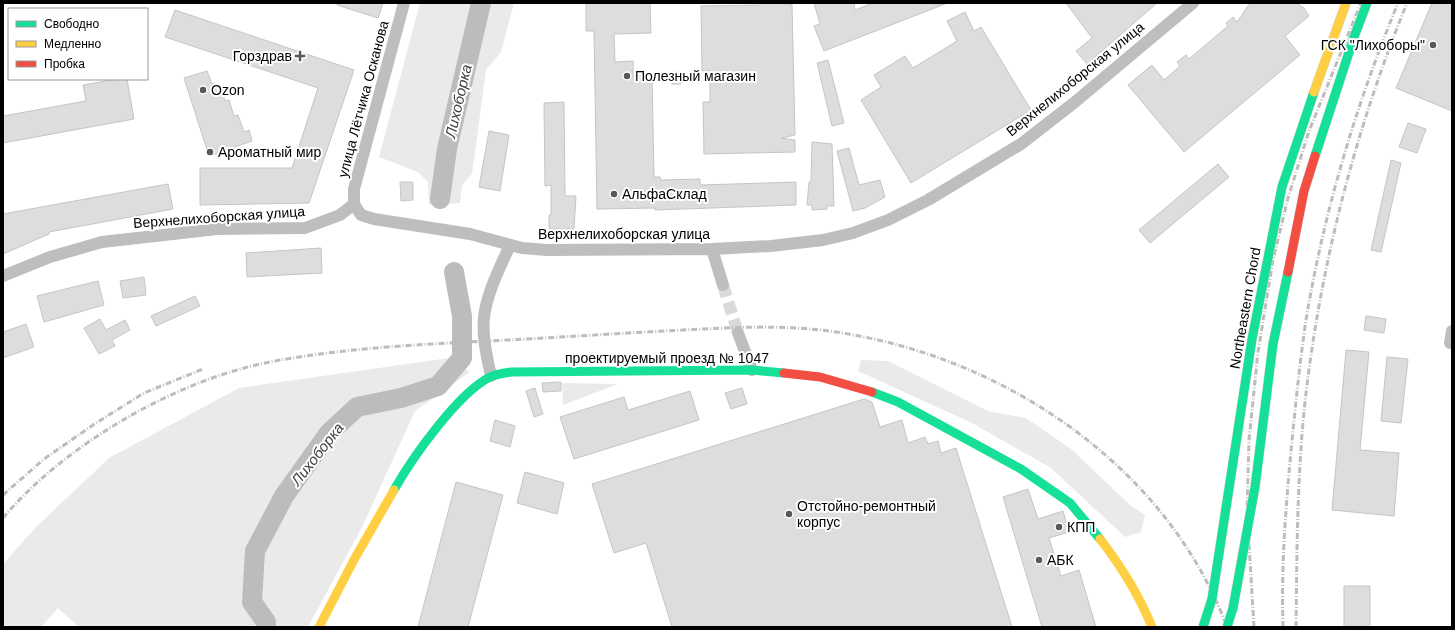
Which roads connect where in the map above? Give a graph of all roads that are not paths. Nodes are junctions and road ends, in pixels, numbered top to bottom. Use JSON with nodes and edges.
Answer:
{"nodes":[{"id":1,"x":404,"y":3,"type":"edge"},
{"id":2,"x":1192,"y":3,"type":"edge"},
{"id":3,"x":1346,"y":3,"type":"edge"},
{"id":4,"x":1367,"y":3,"type":"edge"},
{"id":5,"x":354,"y":204,"type":"junction"},
{"id":6,"x":510,"y":245,"type":"junction"},
{"id":7,"x":712,"y":249,"type":"junction"},
{"id":8,"x":3,"y":276,"type":"edge"},
{"id":9,"x":723,"y":285,"type":"tunnel mouth"},
{"id":10,"x":738,"y":333,"type":"tunnel mouth"},
{"id":11,"x":752,"y":370,"type":"junction"},
{"id":12,"x":490,"y":376,"type":"junction"},
{"id":13,"x":319,"y":627,"type":"edge"},
{"id":14,"x":1152,"y":627,"type":"edge"},
{"id":15,"x":1203,"y":627,"type":"edge"},
{"id":16,"x":1227,"y":627,"type":"edge"}],
"edges":[{"from":1,"to":5,"type":"street","name":"улица Лётчика Осканова"},
{"from":2,"to":7,"type":"street","name":"Верхнелихоборская улица"},
{"from":3,"to":15,"type":"main road","name":"Northeastern Chord","bridge":true},
{"from":4,"to":16,"type":"main road","bridge":true},
{"from":5,"to":6,"type":"street","name":"Верхнелихоборская улица"},
{"from":5,"to":8,"type":"street","name":"Верхнелихоборская улица"},
{"from":6,"to":7,"type":"street","name":"Верхнелихоборская улица"},
{"from":6,"to":12,"type":"street"},
{"from":7,"to":9,"type":"street"},
{"from":10,"to":11,"type":"street"},
{"from":11,"to":12,"type":"main road","name":"проектируемый проезд № 1047"},
{"from":11,"to":14,"type":"main road","name":"проектируемый проезд № 1047"},
{"from":12,"to":13,"type":"main road"}]}
